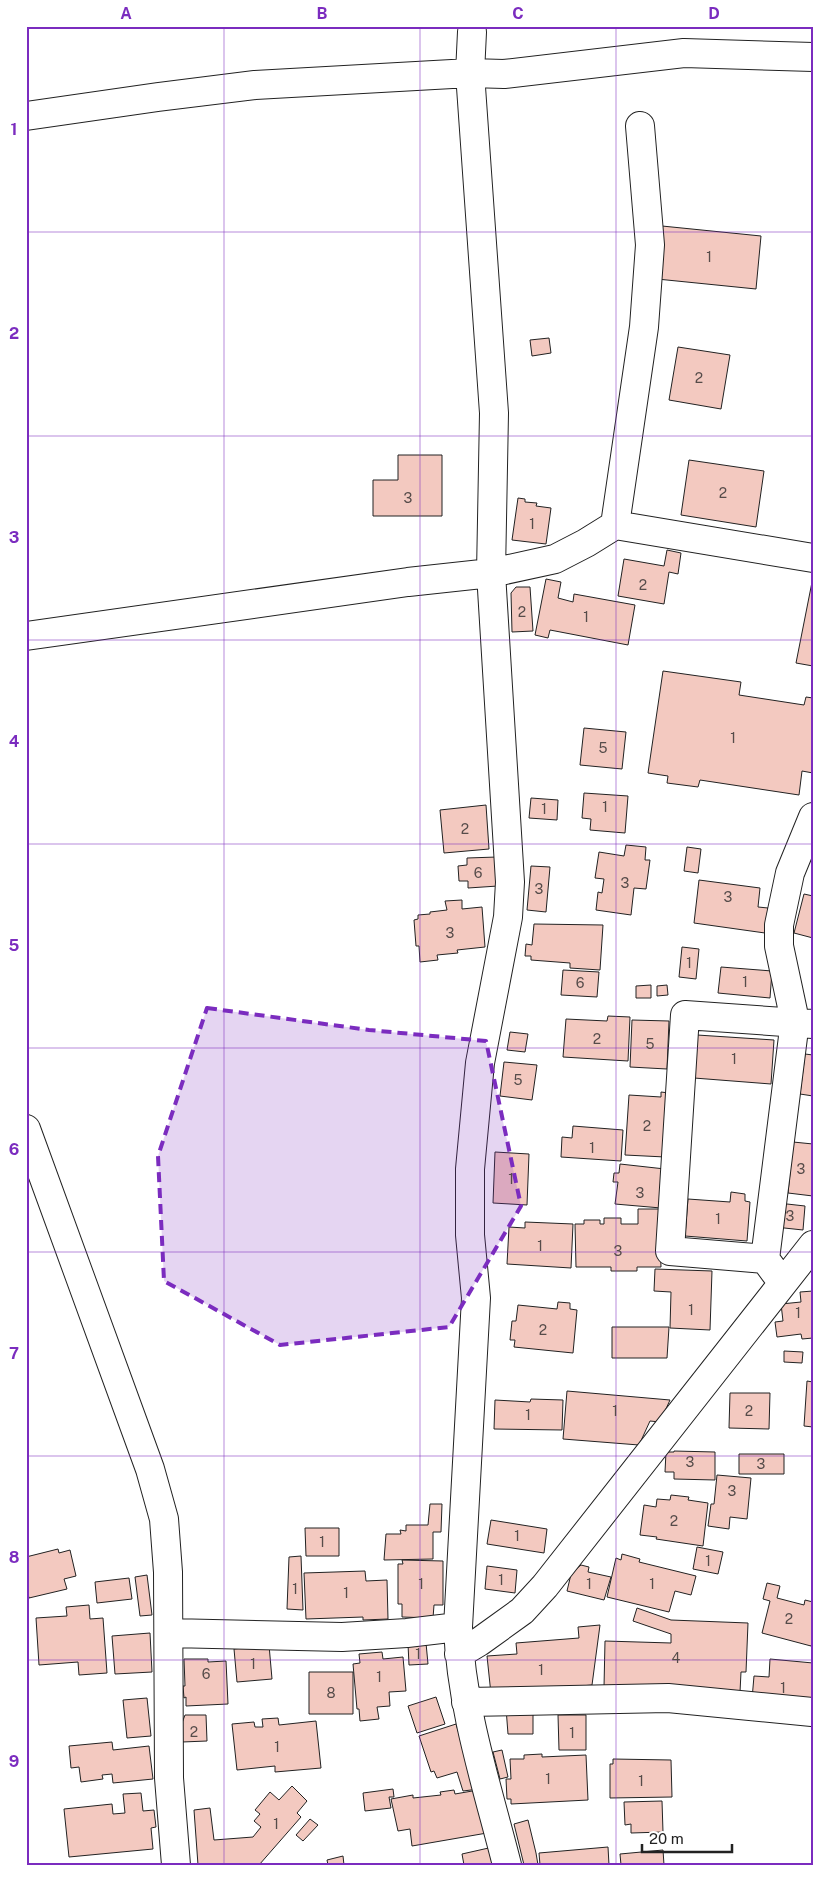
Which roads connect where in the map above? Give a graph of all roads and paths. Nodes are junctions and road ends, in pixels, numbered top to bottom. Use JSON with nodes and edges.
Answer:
{"nodes":[{"id":1,"x":472,"y":32,"type":"dead end"},
{"id":2,"x":813,"y":57,"type":"edge"},
{"id":3,"x":470,"y":73,"type":"junction"},
{"id":4,"x":26,"y":116,"type":"edge"},
{"id":5,"x":640,"y":126,"type":"dead end"},
{"id":6,"x":615,"y":525,"type":"junction"},
{"id":7,"x":813,"y":558,"type":"edge"},
{"id":8,"x":491,"y":573,"type":"junction"},
{"id":9,"x":26,"y":636,"type":"edge"},
{"id":10,"x":813,"y":817,"type":"edge"},
{"id":11,"x":804,"y":1023,"type":"edge"},
{"id":12,"x":26,"y":1129,"type":"edge"},
{"id":13,"x":813,"y":1245,"type":"edge"},
{"id":14,"x":765,"y":1259,"type":"junction"},
{"id":15,"x":782,"y":1282,"type":"junction"},
{"id":16,"x":458,"y":1627,"type":"junction"},
{"id":17,"x":170,"y":1633,"type":"junction"},
{"id":18,"x":459,"y":1654,"type":"junction"},
{"id":19,"x":466,"y":1702,"type":"junction"},
{"id":20,"x":812,"y":1712,"type":"dead end"},
{"id":21,"x":176,"y":1865,"type":"edge"},
{"id":22,"x":507,"y":1865,"type":"edge"}],
"edges":[{"from":1,"to":3,"type":"street"},
{"from":2,"to":3,"type":"street"},
{"from":3,"to":4,"type":"street"},
{"from":3,"to":8,"type":"street"},
{"from":5,"to":6,"type":"street"},
{"from":6,"to":7,"type":"street"},
{"from":6,"to":8,"type":"street"},
{"from":8,"to":9,"type":"street"},
{"from":8,"to":16,"type":"street"},
{"from":10,"to":11,"type":"street"},
{"from":11,"to":14,"type":"street"},
{"from":11,"to":14,"type":"street"},
{"from":12,"to":17,"type":"street"},
{"from":13,"to":15,"type":"street"},
{"from":14,"to":15,"type":"street"},
{"from":15,"to":18,"type":"street"},
{"from":16,"to":17,"type":"street"},
{"from":16,"to":18,"type":"street"},
{"from":17,"to":21,"type":"street"},
{"from":18,"to":19,"type":"street"},
{"from":19,"to":20,"type":"street"},
{"from":19,"to":22,"type":"street"}]}
